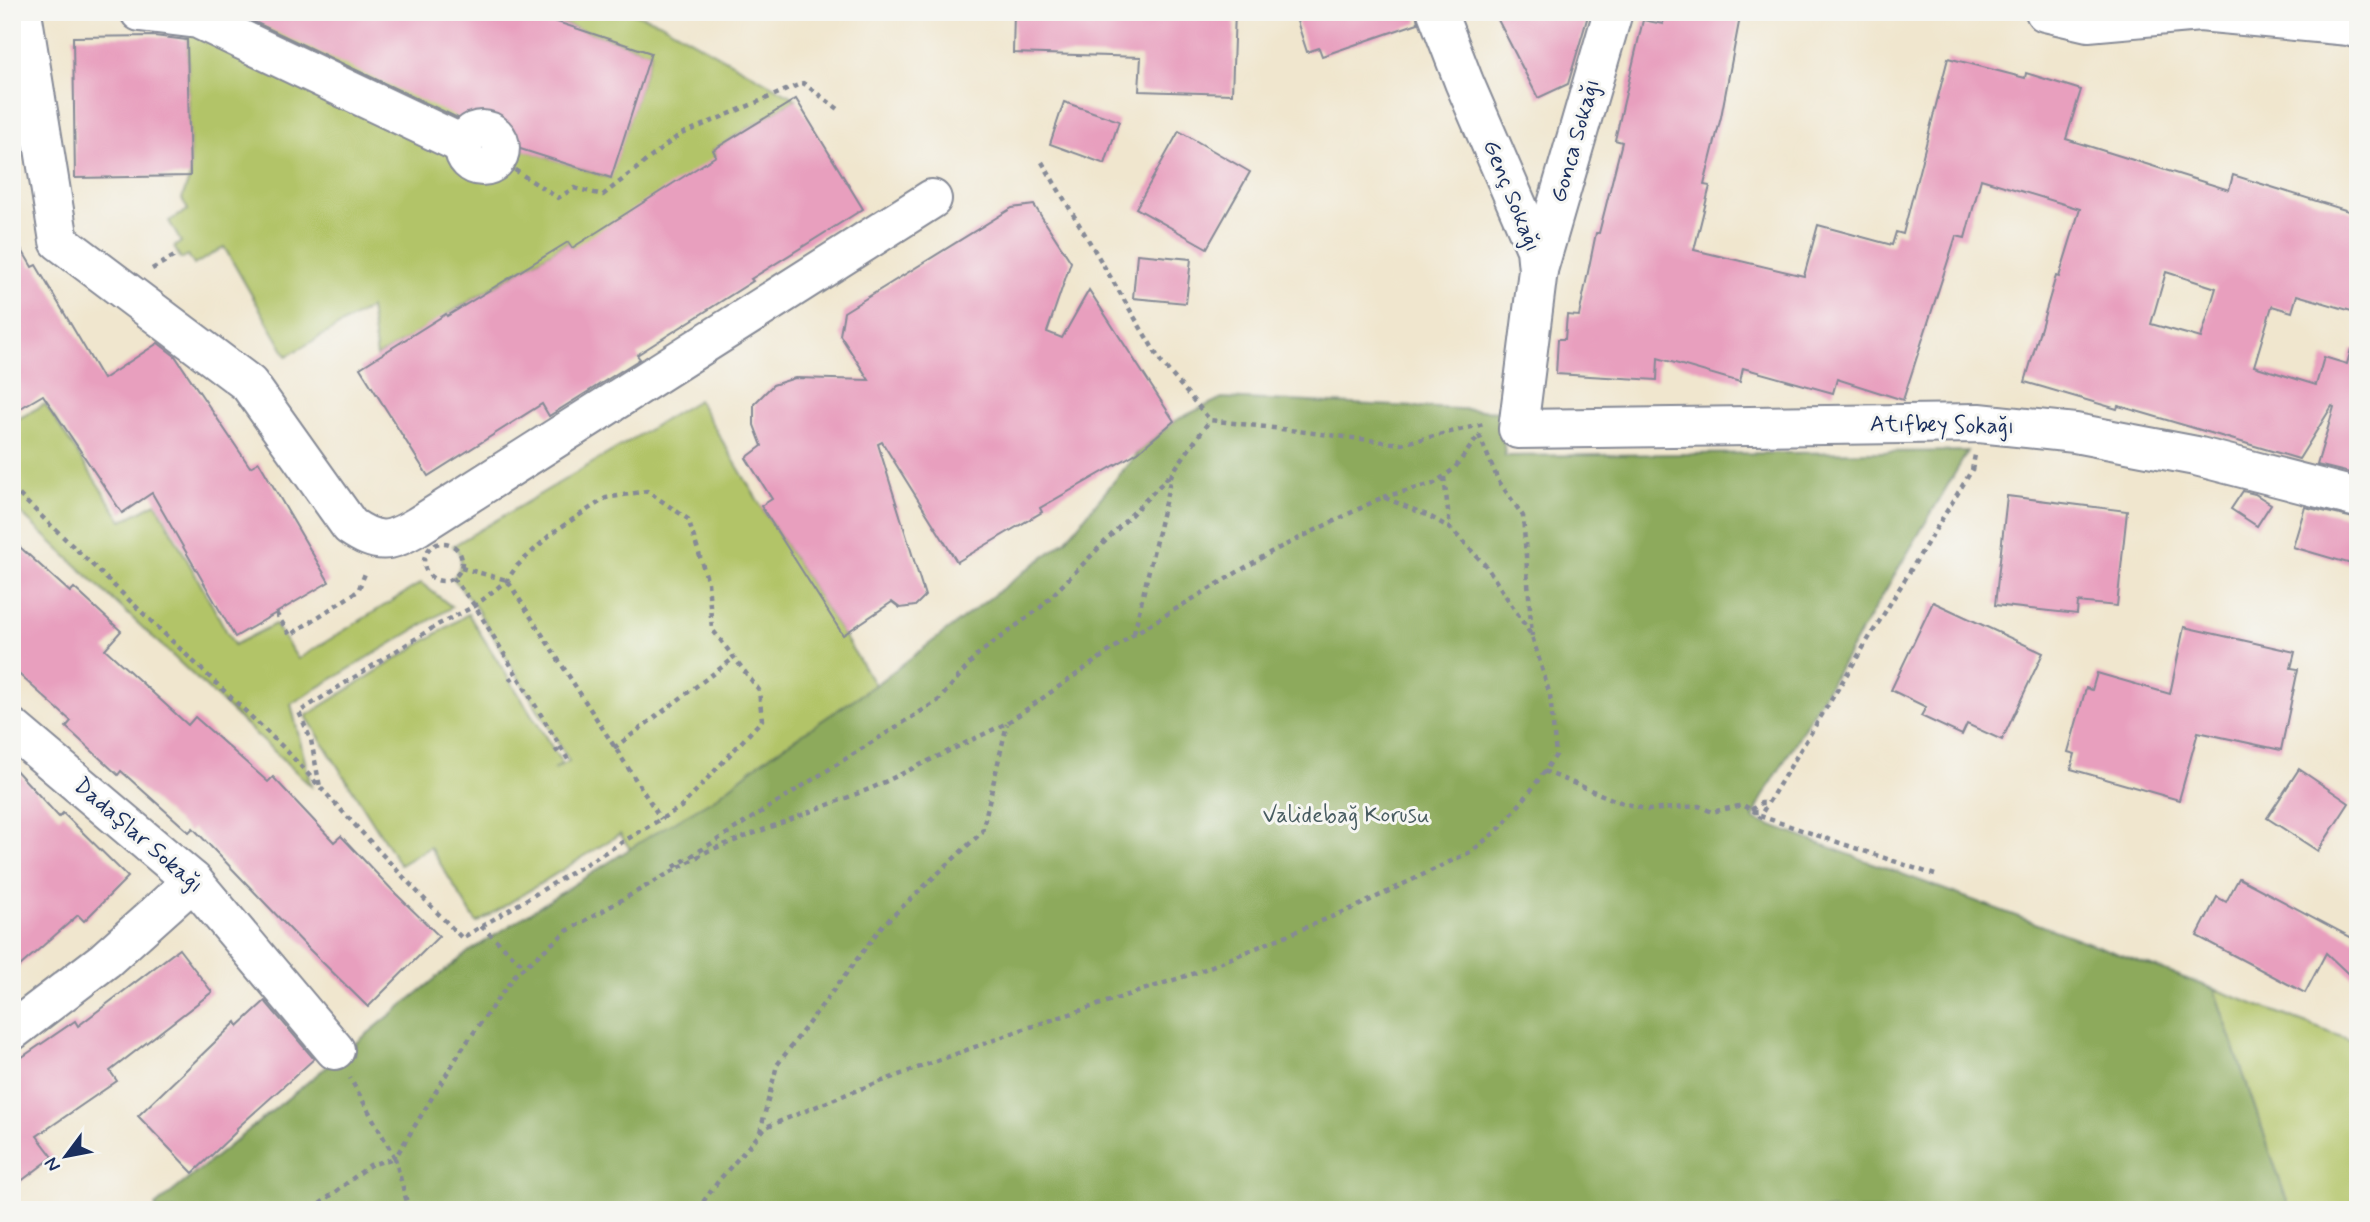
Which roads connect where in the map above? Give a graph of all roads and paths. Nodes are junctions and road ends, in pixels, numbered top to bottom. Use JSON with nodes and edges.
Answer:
{"nodes":[{"id":1,"x":22,"y":12,"type":"edge"},
{"id":2,"x":141,"y":12,"type":"edge"},
{"id":3,"x":1437,"y":12,"type":"edge"},
{"id":4,"x":1613,"y":12,"type":"edge"},
{"id":5,"x":2045,"y":12,"type":"edge"},
{"id":6,"x":2237,"y":14,"type":"edge"},
{"id":7,"x":2358,"y":29,"type":"edge"},
{"id":8,"x":841,"y":111,"type":"dead end"},
{"id":9,"x":481,"y":152,"type":"joint"},
{"id":10,"x":1042,"y":162,"type":"dead end"},
{"id":11,"x":932,"y":199,"type":"dead end"},
{"id":12,"x":1538,"y":270,"type":"junction"},
{"id":13,"x":1210,"y":420,"type":"junction"},
{"id":14,"x":1979,"y":423,"type":"junction"},
{"id":15,"x":1518,"y":429,"type":"joint"},
{"id":16,"x":1479,"y":435,"type":"junction"},
{"id":17,"x":1172,"y":473,"type":"junction"},
{"id":18,"x":1444,"y":476,"type":"junction"},
{"id":19,"x":12,"y":488,"type":"edge"},
{"id":20,"x":1383,"y":497,"type":"junction"},
{"id":21,"x":2358,"y":498,"type":"edge"},
{"id":22,"x":1450,"y":528,"type":"junction"},
{"id":23,"x":378,"y":541,"type":"junction"},
{"id":24,"x":461,"y":568,"type":"junction"},
{"id":25,"x":453,"y":578,"type":"junction"},
{"id":26,"x":507,"y":580,"type":"junction"},
{"id":27,"x":475,"y":606,"type":"junction"},
{"id":28,"x":276,"y":613,"type":"dead end"},
{"id":29,"x":1134,"y":634,"type":"junction"},
{"id":30,"x":1532,"y":636,"type":"junction"},
{"id":31,"x":734,"y":658,"type":"junction"},
{"id":32,"x":517,"y":675,"type":"junction"},
{"id":33,"x":509,"y":680,"type":"dead end"},
{"id":34,"x":1007,"y":723,"type":"junction"},
{"id":35,"x":12,"y":728,"type":"edge"},
{"id":36,"x":561,"y":748,"type":"junction"},
{"id":37,"x":614,"y":748,"type":"junction"},
{"id":38,"x":555,"y":752,"type":"dead end"},
{"id":39,"x":569,"y":761,"type":"dead end"},
{"id":40,"x":1544,"y":771,"type":"junction"},
{"id":41,"x":320,"y":787,"type":"junction"},
{"id":42,"x":1767,"y":803,"type":"junction"},
{"id":43,"x":1751,"y":810,"type":"junction"},
{"id":44,"x":1762,"y":812,"type":"junction"},
{"id":45,"x":661,"y":819,"type":"junction"},
{"id":46,"x":1935,"y":875,"type":"dead end"},
{"id":47,"x":193,"y":881,"type":"junction"},
{"id":48,"x":639,"y":890,"type":"junction"},
{"id":49,"x":481,"y":926,"type":"junction"},
{"id":50,"x":525,"y":967,"type":"junction"},
{"id":51,"x":12,"y":1031,"type":"edge"},
{"id":52,"x":335,"y":1050,"type":"joint"},
{"id":53,"x":760,"y":1134,"type":"junction"},
{"id":54,"x":395,"y":1158,"type":"junction"},
{"id":55,"x":312,"y":1210,"type":"edge"},
{"id":56,"x":409,"y":1210,"type":"edge"},
{"id":57,"x":697,"y":1210,"type":"edge"}],
"edges":[{"from":1,"to":23,"type":"street"},
{"from":2,"to":9,"type":"street"},
{"from":3,"to":12,"type":"street","name":"Genç Sokağı"},
{"from":4,"to":12,"type":"street","name":"Gonca Sokağı"},
{"from":5,"to":6,"type":"street"},
{"from":6,"to":7,"type":"street"},
{"from":8,"to":9,"type":"path"},
{"from":10,"to":13,"type":"path"},
{"from":11,"to":23,"type":"street"},
{"from":12,"to":15,"type":"street","name":"Genç Sokağı"},
{"from":13,"to":16,"type":"path"},
{"from":13,"to":17,"type":"path"},
{"from":14,"to":15,"type":"street","name":"Atıfbey Sokağı"},
{"from":14,"to":21,"type":"street","name":"Atıfbey Sokağı"},
{"from":14,"to":42,"type":"path"},
{"from":16,"to":18,"type":"path"},
{"from":16,"to":30,"type":"path"},
{"from":17,"to":29,"type":"path"},
{"from":17,"to":48,"type":"path"},
{"from":18,"to":20,"type":"path"},
{"from":18,"to":22,"type":"path"},
{"from":19,"to":41,"type":"path"},
{"from":20,"to":22,"type":"path"},
{"from":20,"to":29,"type":"path"},
{"from":22,"to":30,"type":"path"},
{"from":23,"to":28,"type":"path"},
{"from":24,"to":25,"type":"path"},
{"from":24,"to":25,"type":"path"},
{"from":24,"to":26,"type":"path"},
{"from":25,"to":27,"type":"path"},
{"from":26,"to":27,"type":"path"},
{"from":26,"to":31,"type":"path"},
{"from":26,"to":37,"type":"path"},
{"from":27,"to":32,"type":"path"},
{"from":27,"to":41,"type":"path"},
{"from":29,"to":34,"type":"path"},
{"from":30,"to":40,"type":"path"},
{"from":31,"to":37,"type":"path"},
{"from":31,"to":45,"type":"path"},
{"from":32,"to":33,"type":"path"},
{"from":32,"to":36,"type":"path"},
{"from":34,"to":48,"type":"path"},
{"from":34,"to":53,"type":"path"},
{"from":35,"to":47,"type":"street","name":"Dadaşlar Sokağı"},
{"from":36,"to":38,"type":"path"},
{"from":36,"to":39,"type":"path"},
{"from":37,"to":45,"type":"path"},
{"from":40,"to":43,"type":"path"},
{"from":40,"to":53,"type":"path"},
{"from":41,"to":49,"type":"path"},
{"from":42,"to":43,"type":"path"},
{"from":42,"to":44,"type":"path"},
{"from":43,"to":44,"type":"path"},
{"from":44,"to":46,"type":"path"},
{"from":45,"to":49,"type":"path"},
{"from":47,"to":51,"type":"street"},
{"from":47,"to":52,"type":"street","name":"Dadaşlar Sokağı"},
{"from":48,"to":50,"type":"path"},
{"from":49,"to":50,"type":"path"},
{"from":50,"to":54,"type":"path"},
{"from":52,"to":54,"type":"path"},
{"from":53,"to":57,"type":"path"},
{"from":54,"to":55,"type":"path"},
{"from":54,"to":56,"type":"path"}]}
